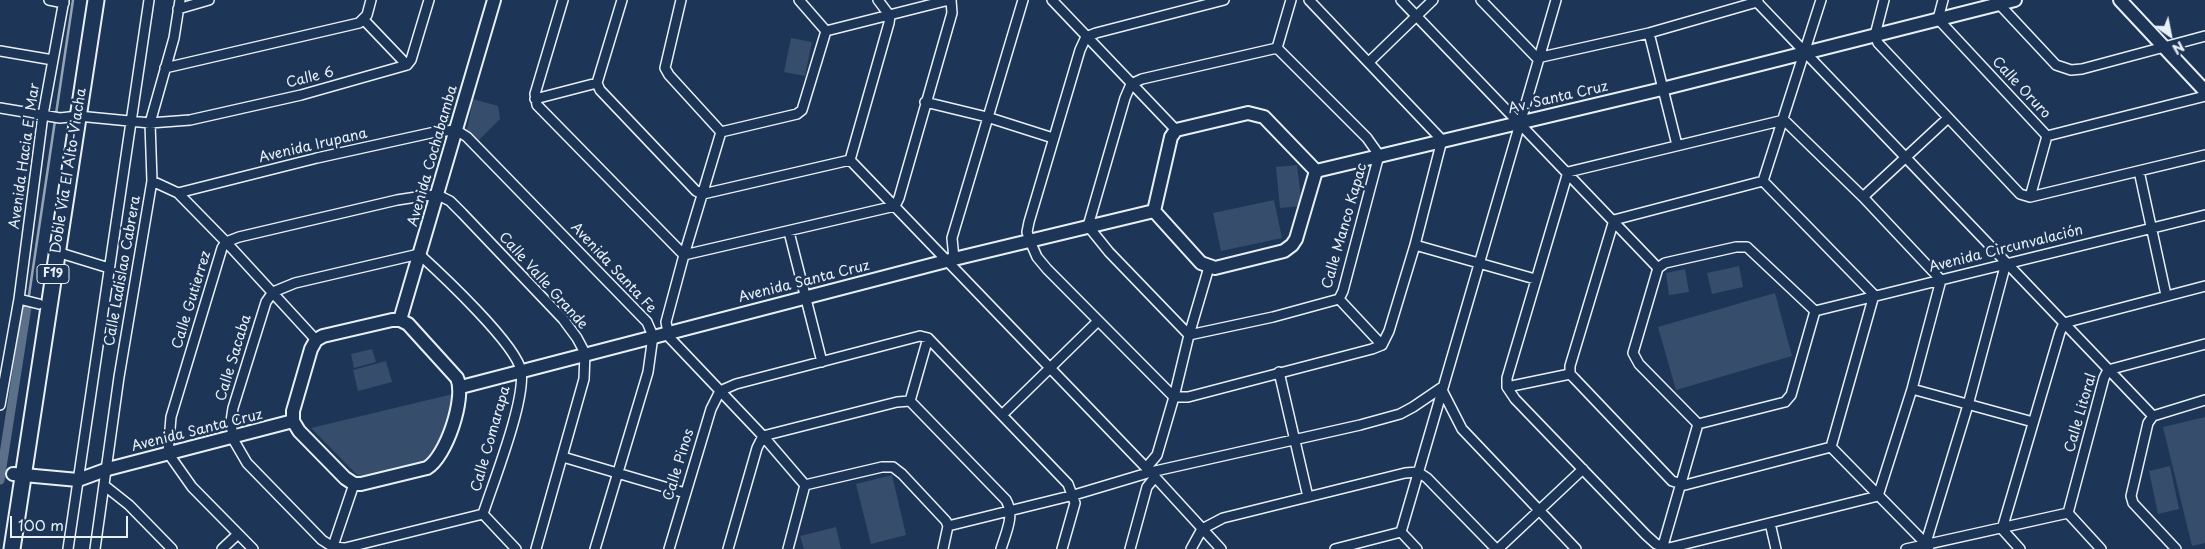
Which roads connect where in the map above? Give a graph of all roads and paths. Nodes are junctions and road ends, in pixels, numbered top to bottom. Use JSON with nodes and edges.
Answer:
{"nodes":[{"id":1,"x":49,"y":0,"type":"edge"},
{"id":2,"x":86,"y":0,"type":"edge"},
{"id":3,"x":96,"y":0,"type":"edge"},
{"id":4,"x":149,"y":0,"type":"edge"},
{"id":5,"x":209,"y":0,"type":"edge"},
{"id":6,"x":371,"y":0,"type":"edge"},
{"id":7,"x":429,"y":0,"type":"edge"},
{"id":8,"x":494,"y":0,"type":"edge"},
{"id":9,"x":563,"y":0,"type":"edge"},
{"id":10,"x":622,"y":0,"type":"edge"},
{"id":11,"x":681,"y":0,"type":"edge"},
{"id":12,"x":799,"y":0,"type":"edge"},
{"id":13,"x":878,"y":0,"type":"edge"},
{"id":14,"x":950,"y":0,"type":"edge"},
{"id":15,"x":1023,"y":0,"type":"edge"},
{"id":16,"x":1052,"y":0,"type":"edge"},
{"id":17,"x":1224,"y":0,"type":"edge"},
{"id":18,"x":1291,"y":0,"type":"edge"},
{"id":19,"x":1309,"y":0,"type":"edge"},
{"id":20,"x":1401,"y":0,"type":"edge"},
{"id":21,"x":1433,"y":0,"type":"edge"},
{"id":22,"x":1481,"y":0,"type":"edge"},
{"id":23,"x":1556,"y":0,"type":"edge"},
{"id":24,"x":1821,"y":0,"type":"edge"},
{"id":25,"x":1884,"y":0,"type":"edge"},
{"id":26,"x":1943,"y":0,"type":"edge"},
{"id":27,"x":2015,"y":0,"type":"edge"},
{"id":28,"x":2120,"y":0,"type":"edge"},
{"id":29,"x":64,"y":1,"type":"edge"},
{"id":30,"x":1757,"y":1,"type":"edge"},
{"id":31,"x":2000,"y":2,"type":"edge"},
{"id":32,"x":179,"y":4,"type":"edge"},
{"id":33,"x":1190,"y":4,"type":"edge"},
{"id":34,"x":890,"y":16,"type":"junction"},
{"id":35,"x":1416,"y":16,"type":"junction"},
{"id":36,"x":1938,"y":19,"type":"junction"},
{"id":37,"x":364,"y":20,"type":"junction"},
{"id":38,"x":826,"y":31,"type":"junction"},
{"id":39,"x":1649,"y":33,"type":"junction"},
{"id":40,"x":1875,"y":35,"type":"junction"},
{"id":41,"x":2205,"y":36,"type":"edge"},
{"id":42,"x":1086,"y":37,"type":"junction"},
{"id":43,"x":2163,"y":47,"type":"junction"},
{"id":44,"x":1277,"y":48,"type":"junction"},
{"id":45,"x":0,"y":51,"type":"edge"},
{"id":46,"x":1805,"y":53,"type":"junction"},
{"id":47,"x":1538,"y":58,"type":"junction"},
{"id":48,"x":53,"y":60,"type":"junction"},
{"id":49,"x":1370,"y":62,"type":"junction"},
{"id":50,"x":407,"y":65,"type":"junction"},
{"id":51,"x":165,"y":68,"type":"junction"},
{"id":52,"x":597,"y":84,"type":"junction"},
{"id":53,"x":1131,"y":84,"type":"junction"},
{"id":54,"x":1662,"y":89,"type":"junction"},
{"id":55,"x":2205,"y":91,"type":"edge"},
{"id":56,"x":2205,"y":96,"type":"edge"},
{"id":57,"x":535,"y":99,"type":"junction"},
{"id":58,"x":925,"y":102,"type":"junction"},
{"id":59,"x":0,"y":108,"type":"edge"},
{"id":60,"x":60,"y":117,"type":"junction"},
{"id":61,"x":987,"y":118,"type":"junction"},
{"id":62,"x":1948,"y":118,"type":"junction"},
{"id":63,"x":131,"y":120,"type":"junction"},
{"id":64,"x":1784,"y":120,"type":"junction"},
{"id":65,"x":150,"y":123,"type":"junction"},
{"id":66,"x":1519,"y":123,"type":"junction"},
{"id":67,"x":456,"y":130,"type":"junction"},
{"id":68,"x":1176,"y":130,"type":"junction"},
{"id":69,"x":721,"y":132,"type":"junction"},
{"id":70,"x":2047,"y":136,"type":"junction"},
{"id":71,"x":1052,"y":138,"type":"junction"},
{"id":72,"x":1442,"y":140,"type":"junction"},
{"id":73,"x":1677,"y":145,"type":"junction"},
{"id":74,"x":1379,"y":155,"type":"junction"},
{"id":75,"x":2205,"y":155,"type":"edge"},
{"id":76,"x":1906,"y":157,"type":"junction"},
{"id":77,"x":850,"y":160,"type":"junction"},
{"id":78,"x":1316,"y":170,"type":"junction"},
{"id":79,"x":2139,"y":171,"type":"junction"},
{"id":80,"x":1568,"y":172,"type":"junction"},
{"id":81,"x":1763,"y":181,"type":"junction"},
{"id":82,"x":152,"y":182,"type":"junction"},
{"id":83,"x":178,"y":193,"type":"junction"},
{"id":84,"x":703,"y":194,"type":"junction"},
{"id":85,"x":438,"y":195,"type":"junction"},
{"id":86,"x":1863,"y":197,"type":"junction"},
{"id":87,"x":2030,"y":197,"type":"junction"},
{"id":88,"x":895,"y":206,"type":"junction"},
{"id":89,"x":1154,"y":211,"type":"junction"},
{"id":90,"x":2205,"y":215,"type":"edge"},
{"id":91,"x":1614,"y":220,"type":"junction"},
{"id":92,"x":1088,"y":226,"type":"junction"},
{"id":93,"x":2152,"y":227,"type":"junction"},
{"id":94,"x":789,"y":232,"type":"junction"},
{"id":95,"x":1030,"y":241,"type":"junction"},
{"id":96,"x":226,"y":242,"type":"junction"},
{"id":97,"x":1415,"y":245,"type":"junction"},
{"id":98,"x":57,"y":252,"type":"junction"},
{"id":99,"x":419,"y":254,"type":"junction"},
{"id":100,"x":684,"y":255,"type":"junction"},
{"id":101,"x":950,"y":260,"type":"junction"},
{"id":102,"x":2006,"y":263,"type":"junction"},
{"id":103,"x":1480,"y":264,"type":"junction"},
{"id":104,"x":1210,"y":267,"type":"junction"},
{"id":105,"x":109,"y":268,"type":"junction"},
{"id":106,"x":1658,"y":268,"type":"junction"},
{"id":107,"x":1535,"y":279,"type":"junction"},
{"id":108,"x":1941,"y":280,"type":"junction"},
{"id":109,"x":2205,"y":286,"type":"edge"},
{"id":110,"x":273,"y":292,"type":"junction"},
{"id":111,"x":1874,"y":295,"type":"junction"},
{"id":112,"x":2166,"y":295,"type":"junction"},
{"id":113,"x":807,"y":298,"type":"junction"},
{"id":114,"x":19,"y":299,"type":"junction"},
{"id":115,"x":1339,"y":299,"type":"junction"},
{"id":116,"x":39,"y":304,"type":"junction"},
{"id":117,"x":1815,"y":311,"type":"junction"},
{"id":118,"x":400,"y":320,"type":"junction"},
{"id":119,"x":1098,"y":321,"type":"junction"},
{"id":120,"x":2064,"y":323,"type":"junction"},
{"id":121,"x":666,"y":332,"type":"junction"},
{"id":122,"x":1189,"y":335,"type":"junction"},
{"id":123,"x":653,"y":336,"type":"junction"},
{"id":124,"x":928,"y":338,"type":"junction"},
{"id":125,"x":316,"y":340,"type":"junction"},
{"id":126,"x":2205,"y":344,"type":"edge"},
{"id":127,"x":1382,"y":345,"type":"junction"},
{"id":128,"x":585,"y":353,"type":"junction"},
{"id":129,"x":822,"y":362,"type":"junction"},
{"id":130,"x":1050,"y":367,"type":"junction"},
{"id":131,"x":521,"y":370,"type":"junction"},
{"id":132,"x":2108,"y":370,"type":"junction"},
{"id":133,"x":1279,"y":372,"type":"junction"},
{"id":134,"x":1570,"y":374,"type":"junction"},
{"id":135,"x":461,"y":386,"type":"junction"},
{"id":136,"x":1506,"y":387,"type":"junction"},
{"id":137,"x":1442,"y":388,"type":"junction"},
{"id":138,"x":1912,"y":389,"type":"junction"},
{"id":139,"x":720,"y":391,"type":"junction"},
{"id":140,"x":1,"y":394,"type":"edge"},
{"id":141,"x":1174,"y":397,"type":"junction"},
{"id":142,"x":2205,"y":400,"type":"edge"},
{"id":143,"x":910,"y":401,"type":"junction"},
{"id":144,"x":0,"y":405,"type":"edge"},
{"id":145,"x":1968,"y":405,"type":"junction"},
{"id":146,"x":1002,"y":415,"type":"junction"},
{"id":147,"x":2153,"y":416,"type":"junction"},
{"id":148,"x":293,"y":421,"type":"junction"},
{"id":149,"x":2032,"y":422,"type":"junction"},
{"id":150,"x":1698,"y":424,"type":"junction"},
{"id":151,"x":764,"y":436,"type":"junction"},
{"id":152,"x":233,"y":439,"type":"junction"},
{"id":153,"x":1295,"y":439,"type":"junction"},
{"id":154,"x":1831,"y":447,"type":"junction"},
{"id":155,"x":168,"y":453,"type":"junction"},
{"id":156,"x":563,"y":457,"type":"junction"},
{"id":157,"x":108,"y":469,"type":"junction"},
{"id":158,"x":1583,"y":469,"type":"junction"},
{"id":159,"x":1151,"y":472,"type":"junction"},
{"id":160,"x":1418,"y":472,"type":"junction"},
{"id":161,"x":619,"y":473,"type":"junction"},
{"id":162,"x":18,"y":475,"type":"junction"},
{"id":163,"x":78,"y":480,"type":"junction"},
{"id":164,"x":354,"y":484,"type":"junction"},
{"id":165,"x":805,"y":484,"type":"junction"},
{"id":166,"x":1680,"y":484,"type":"junction"},
{"id":167,"x":105,"y":486,"type":"junction"},
{"id":168,"x":685,"y":493,"type":"junction"},
{"id":169,"x":1074,"y":495,"type":"junction"},
{"id":170,"x":1308,"y":496,"type":"junction"},
{"id":171,"x":1878,"y":496,"type":"junction"},
{"id":172,"x":1011,"y":509,"type":"junction"},
{"id":173,"x":1539,"y":509,"type":"junction"},
{"id":174,"x":2068,"y":513,"type":"junction"},
{"id":175,"x":484,"y":514,"type":"junction"},
{"id":176,"x":1770,"y":523,"type":"junction"},
{"id":177,"x":948,"y":526,"type":"junction"},
{"id":178,"x":1202,"y":529,"type":"junction"},
{"id":179,"x":2002,"y":529,"type":"junction"},
{"id":180,"x":1401,"y":532,"type":"junction"},
{"id":181,"x":238,"y":534,"type":"junction"},
{"id":182,"x":1927,"y":547,"type":"edge"},
{"id":183,"x":332,"y":548,"type":"edge"},
{"id":184,"x":1662,"y":548,"type":"edge"},
{"id":185,"x":2,"y":549,"type":"edge"},
{"id":186,"x":12,"y":549,"type":"edge"},
{"id":187,"x":68,"y":549,"type":"edge"},
{"id":188,"x":95,"y":549,"type":"edge"},
{"id":189,"x":172,"y":549,"type":"edge"},
{"id":190,"x":222,"y":549,"type":"edge"},
{"id":191,"x":252,"y":549,"type":"edge"},
{"id":192,"x":516,"y":549,"type":"edge"},
{"id":193,"x":536,"y":549,"type":"edge"},
{"id":194,"x":595,"y":549,"type":"edge"},
{"id":195,"x":669,"y":549,"type":"edge"},
{"id":196,"x":728,"y":549,"type":"edge"},
{"id":197,"x":788,"y":549,"type":"edge"},
{"id":198,"x":943,"y":549,"type":"edge"},
{"id":199,"x":1001,"y":549,"type":"edge"},
{"id":200,"x":1062,"y":549,"type":"edge"},
{"id":201,"x":1130,"y":549,"type":"edge"},
{"id":202,"x":1191,"y":549,"type":"edge"},
{"id":203,"x":1221,"y":549,"type":"edge"},
{"id":204,"x":1334,"y":549,"type":"edge"},
{"id":205,"x":1417,"y":549,"type":"edge"},
{"id":206,"x":1497,"y":549,"type":"edge"},
{"id":207,"x":1576,"y":549,"type":"edge"},
{"id":208,"x":1776,"y":549,"type":"edge"},
{"id":209,"x":1906,"y":549,"type":"edge"},
{"id":210,"x":2020,"y":549,"type":"edge"},
{"id":211,"x":2101,"y":549,"type":"edge"},
{"id":212,"x":2176,"y":549,"type":"edge"}],
"edges":[{"from":1,"to":29,"type":"street"},
{"from":2,"to":60,"type":"highway","name":"Doble Vía El Alto-Viacha","number":"F19"},
{"from":3,"to":60,"type":"highway","name":"Doble Vía El Alto-Viacha","number":"F19"},
{"from":4,"to":63,"type":"street"},
{"from":5,"to":32,"type":"street"},
{"from":6,"to":37,"type":"street"},
{"from":7,"to":50,"type":"street"},
{"from":8,"to":67,"type":"street","name":"Avenida Cochabamba"},
{"from":9,"to":57,"type":"street"},
{"from":10,"to":52,"type":"street"},
{"from":11,"to":69,"type":"street"},
{"from":12,"to":38,"type":"street"},
{"from":13,"to":34,"type":"street"},
{"from":14,"to":34,"type":"street"},
{"from":14,"to":58,"type":"street"},
{"from":15,"to":61,"type":"street"},
{"from":16,"to":42,"type":"street"},
{"from":17,"to":33,"type":"street"},
{"from":18,"to":44,"type":"street"},
{"from":19,"to":49,"type":"street"},
{"from":20,"to":35,"type":"street"},
{"from":21,"to":35,"type":"street"},
{"from":22,"to":47,"type":"street"},
{"from":23,"to":47,"type":"street"},
{"from":24,"to":46,"type":"street"},
{"from":25,"to":40,"type":"street"},
{"from":26,"to":36,"type":"street"},
{"from":27,"to":31,"type":"street","name":"Av. Santa Cruz"},
{"from":28,"to":43,"type":"street"},
{"from":29,"to":48,"type":"street","name":"Avenida Hacia El Mar"},
{"from":30,"to":39,"type":"street"},
{"from":30,"to":46,"type":"street"},
{"from":31,"to":36,"type":"street","name":"Av. Santa Cruz"},
{"from":31,"to":43,"type":"street"},
{"from":32,"to":51,"type":"street","name":"Calle Ladislao Cabrera"},
{"from":33,"to":42,"type":"street"},
{"from":34,"to":38,"type":"street"},
{"from":34,"to":77,"type":"street"},
{"from":35,"to":49,"type":"street"},
{"from":35,"to":66,"type":"street"},
{"from":36,"to":40,"type":"street","name":"Av. Santa Cruz"},
{"from":36,"to":70,"type":"street","name":"Calle Oruro"},
{"from":37,"to":50,"type":"street"},
{"from":37,"to":51,"type":"street"},
{"from":38,"to":69,"type":"street"},
{"from":39,"to":47,"type":"street"},
{"from":39,"to":54,"type":"street"},
{"from":40,"to":46,"type":"street","name":"Av. Santa Cruz"},
{"from":40,"to":62,"type":"street"},
{"from":41,"to":43,"type":"street"},
{"from":42,"to":53,"type":"street"},
{"from":42,"to":71,"type":"street"},
{"from":43,"to":55,"type":"street"},
{"from":44,"to":53,"type":"street"},
{"from":44,"to":74,"type":"street","name":"Calle Manco Kapac"},
{"from":45,"to":48,"type":"street"},
{"from":46,"to":54,"type":"street","name":"Av. Santa Cruz"},
{"from":46,"to":64,"type":"street"},
{"from":46,"to":76,"type":"street"},
{"from":47,"to":66,"type":"street"},
{"from":48,"to":60,"type":"street","name":"Avenida Hacia El Mar"},
{"from":49,"to":72,"type":"street"},
{"from":50,"to":65,"type":"street","name":"Calle 6"},
{"from":51,"to":65,"type":"street","name":"Calle Ladislao Cabrera"},
{"from":52,"to":57,"type":"street"},
{"from":52,"to":84,"type":"street"},
{"from":53,"to":68,"type":"street"},
{"from":53,"to":92,"type":"street"},
{"from":54,"to":66,"type":"street","name":"Av. Santa Cruz"},
{"from":54,"to":73,"type":"street"},
{"from":56,"to":70,"type":"street","name":"Calle Oruro"},
{"from":57,"to":100,"type":"street"},
{"from":58,"to":61,"type":"street"},
{"from":58,"to":88,"type":"street"},
{"from":59,"to":60,"type":"street","name":"Calle 6"},
{"from":60,"to":63,"type":"street","name":"Calle 6"},
{"from":60,"to":98,"type":"highway","name":"Doble Vía El Alto-Viacha","number":"F19"},
{"from":60,"to":114,"type":"street","name":"Avenida Hacia El Mar"},
{"from":60,"to":116,"type":"highway","name":"Doble Vía El Alto-Viacha","number":"F19"},
{"from":61,"to":71,"type":"street"},
{"from":61,"to":101,"type":"street"},
{"from":62,"to":76,"type":"street"},
{"from":62,"to":87,"type":"street"},
{"from":63,"to":65,"type":"street","name":"Calle 6"},
{"from":63,"to":105,"type":"street"},
{"from":64,"to":73,"type":"street"},
{"from":64,"to":81,"type":"street"},
{"from":64,"to":86,"type":"street"},
{"from":65,"to":82,"type":"street","name":"Calle Ladislao Cabrera"},
{"from":66,"to":72,"type":"street","name":"Av. Santa Cruz"},
{"from":66,"to":80,"type":"street"},
{"from":66,"to":103,"type":"street"},
{"from":67,"to":83,"type":"street","name":"Avenida Irupana"},
{"from":67,"to":85,"type":"street","name":"Avenida Cochabamba"},
{"from":67,"to":123,"type":"street","name":"Avenida Santa Fe"},
{"from":68,"to":78,"type":"street"},
{"from":68,"to":89,"type":"street"},
{"from":69,"to":84,"type":"street"},
{"from":70,"to":87,"type":"street"},
{"from":71,"to":95,"type":"street"},
{"from":72,"to":74,"type":"street","name":"Av. Santa Cruz"},
{"from":72,"to":97,"type":"street"},
{"from":73,"to":80,"type":"street"},
{"from":74,"to":78,"type":"street","name":"Av. Santa Cruz"},
{"from":74,"to":115,"type":"street","name":"Calle Manco Kapac"},
{"from":75,"to":79,"type":"street"},
{"from":76,"to":86,"type":"street"},
{"from":76,"to":102,"type":"street"},
{"from":77,"to":84,"type":"street"},
{"from":77,"to":88,"type":"street"},
{"from":78,"to":104,"type":"street"},
{"from":79,"to":87,"type":"street"},
{"from":79,"to":93,"type":"street"},
{"from":80,"to":91,"type":"street"},
{"from":80,"to":107,"type":"street"},
{"from":81,"to":91,"type":"street"},
{"from":81,"to":111,"type":"street"},
{"from":82,"to":83,"type":"street"},
{"from":82,"to":157,"type":"street","name":"Calle Ladislao Cabrera"},
{"from":83,"to":96,"type":"street"},
{"from":84,"to":100,"type":"street"},
{"from":85,"to":96,"type":"street","name":"Calle Gutierrez"},
{"from":85,"to":99,"type":"street","name":"Avenida Cochabamba"},
{"from":85,"to":128,"type":"street","name":"Calle Valle Grande"},
{"from":86,"to":108,"type":"street"},
{"from":88,"to":94,"type":"street"},
{"from":88,"to":101,"type":"street"},
{"from":89,"to":92,"type":"street","name":"Avenida Santa Cruz"},
{"from":89,"to":104,"type":"street"},
{"from":90,"to":93,"type":"street","name":"Avenida Circunvalación"},
{"from":91,"to":106,"type":"street"},
{"from":91,"to":134,"type":"street"},
{"from":92,"to":95,"type":"street","name":"Avenida Santa Cruz"},
{"from":92,"to":122,"type":"street"},
{"from":93,"to":102,"type":"street","name":"Avenida Circunvalación"},
{"from":93,"to":112,"type":"street"},
{"from":94,"to":100,"type":"street"},
{"from":94,"to":113,"type":"street"},
{"from":95,"to":101,"type":"street","name":"Avenida Santa Cruz"},
{"from":95,"to":119,"type":"street"},
{"from":96,"to":110,"type":"street"},
{"from":96,"to":155,"type":"street","name":"Calle Gutierrez"},
{"from":97,"to":103,"type":"street"},
{"from":97,"to":127,"type":"street"},
{"from":98,"to":105,"type":"street"},
{"from":98,"to":162,"type":"highway","name":"Doble Vía El Alto-Viacha","number":"F19"},
{"from":99,"to":110,"type":"street"},
{"from":99,"to":118,"type":"street","name":"Avenida Cochabamba"},
{"from":99,"to":131,"type":"street","name":"Calle Comarapa"},
{"from":100,"to":121,"type":"street"},
{"from":101,"to":113,"type":"street","name":"Avenida Santa Cruz"},
{"from":101,"to":130,"type":"street"},
{"from":102,"to":108,"type":"street","name":"Avenida Circunvalación"},
{"from":102,"to":120,"type":"street"},
{"from":102,"to":145,"type":"street"},
{"from":103,"to":107,"type":"street"},
{"from":103,"to":137,"type":"street"},
{"from":104,"to":122,"type":"street"},
{"from":105,"to":163,"type":"street"},
{"from":106,"to":117,"type":"street"},
{"from":106,"to":150,"type":"street"},
{"from":107,"to":136,"type":"street"},
{"from":108,"to":111,"type":"street","name":"Avenida Circunvalación"},
{"from":108,"to":138,"type":"street"},
{"from":109,"to":112,"type":"street"},
{"from":110,"to":125,"type":"street"},
{"from":110,"to":152,"type":"street","name":"Calle Sacaba"},
{"from":111,"to":117,"type":"street","name":"Avenida Circunvalación"},
{"from":111,"to":154,"type":"street"},
{"from":112,"to":120,"type":"street"},
{"from":113,"to":121,"type":"street","name":"Avenida Santa Cruz"},
{"from":113,"to":129,"type":"street"},
{"from":114,"to":116,"type":"street"},
{"from":114,"to":140,"type":"street","name":"Avenida Hacia El Mar"},
{"from":115,"to":122,"type":"street","name":"Calle Manco Kapac"},
{"from":115,"to":127,"type":"street"},
{"from":116,"to":162,"type":"highway","name":"Doble Vía El Alto-Viacha","number":"F19"},
{"from":117,"to":150,"type":"street"},
{"from":118,"to":125,"type":"street"},
{"from":118,"to":135,"type":"street"},
{"from":119,"to":130,"type":"street"},
{"from":119,"to":141,"type":"street"},
{"from":120,"to":132,"type":"street"},
{"from":120,"to":149,"type":"street"},
{"from":121,"to":123,"type":"street","name":"Avenida Santa Cruz"},
{"from":121,"to":139,"type":"street"},
{"from":122,"to":141,"type":"street"},
{"from":123,"to":128,"type":"street","name":"Avenida Santa Cruz"},
{"from":123,"to":161,"type":"street","name":"Avenida Santa Fe"},
{"from":124,"to":129,"type":"street"},
{"from":124,"to":143,"type":"street"},
{"from":124,"to":146,"type":"street"},
{"from":125,"to":148,"type":"street"},
{"from":126,"to":132,"type":"street","name":"Calle Litoral"},
{"from":127,"to":133,"type":"street"},
{"from":128,"to":131,"type":"street","name":"Avenida Santa Cruz"},
{"from":128,"to":156,"type":"street"},
{"from":129,"to":139,"type":"street"},
{"from":130,"to":146,"type":"street"},
{"from":130,"to":159,"type":"street"},
{"from":131,"to":135,"type":"street","name":"Avenida Santa Cruz"},
{"from":131,"to":175,"type":"street","name":"Calle Comarapa"},
{"from":132,"to":147,"type":"street"},
{"from":132,"to":174,"type":"street","name":"Calle Litoral"},
{"from":133,"to":141,"type":"street"},
{"from":133,"to":153,"type":"street"},
{"from":134,"to":136,"type":"street"},
{"from":134,"to":166,"type":"street"},
{"from":135,"to":164,"type":"street"},
{"from":136,"to":158,"type":"street"},
{"from":137,"to":153,"type":"street"},
{"from":137,"to":160,"type":"street"},
{"from":137,"to":173,"type":"street"},
{"from":138,"to":145,"type":"street"},
{"from":138,"to":171,"type":"street"},
{"from":139,"to":151,"type":"street"},
{"from":139,"to":168,"type":"street","name":"Calle Pinos"},
{"from":140,"to":144,"type":"street","name":"Avenida Hacia El Mar"},
{"from":141,"to":159,"type":"street"},
{"from":142,"to":147,"type":"street"},
{"from":143,"to":151,"type":"street"},
{"from":143,"to":172,"type":"street"},
{"from":145,"to":149,"type":"street"},
{"from":145,"to":182,"type":"street"},
{"from":146,"to":169,"type":"street"},
{"from":147,"to":212,"type":"street"},
{"from":148,"to":152,"type":"street","name":"Avenida Santa Cruz"},
{"from":148,"to":164,"type":"street"},
{"from":149,"to":179,"type":"street"},
{"from":150,"to":166,"type":"street"},
{"from":151,"to":165,"type":"street"},
{"from":151,"to":196,"type":"street"},
{"from":152,"to":155,"type":"street","name":"Avenida Santa Cruz"},
{"from":152,"to":183,"type":"street","name":"Calle Sacaba"},
{"from":153,"to":159,"type":"street"},
{"from":153,"to":170,"type":"street"},
{"from":154,"to":166,"type":"street"},
{"from":154,"to":171,"type":"street"},
{"from":155,"to":157,"type":"street","name":"Avenida Santa Cruz"},
{"from":155,"to":181,"type":"street"},
{"from":156,"to":161,"type":"street"},
{"from":156,"to":193,"type":"street"},
{"from":157,"to":163,"type":"street","name":"Avenida Santa Cruz"},
{"from":157,"to":167,"type":"street","name":"Calle Ladislao Cabrera"},
{"from":158,"to":173,"type":"street"},
{"from":158,"to":184,"type":"street"},
{"from":159,"to":169,"type":"street"},
{"from":159,"to":178,"type":"street"},
{"from":159,"to":201,"type":"street"},
{"from":160,"to":170,"type":"street"},
{"from":160,"to":180,"type":"street"},
{"from":160,"to":206,"type":"street"},
{"from":161,"to":168,"type":"street"},
{"from":161,"to":194,"type":"street","name":"Avenida Santa Fe"},
{"from":162,"to":163,"type":"street"},
{"from":162,"to":185,"type":"highway","name":"Doble Vía El Alto-Viacha","number":"F19"},
{"from":162,"to":186,"type":"highway","name":"Doble Vía El Alto-Viacha","number":"F19"},
{"from":163,"to":187,"type":"street"},
{"from":164,"to":183,"type":"street"},
{"from":165,"to":177,"type":"street"},
{"from":165,"to":197,"type":"street"},
{"from":166,"to":184,"type":"street"},
{"from":167,"to":188,"type":"street","name":"Calle Ladislao Cabrera"},
{"from":167,"to":189,"type":"street"},
{"from":168,"to":195,"type":"street","name":"Calle Pinos"},
{"from":169,"to":172,"type":"street"},
{"from":169,"to":200,"type":"street"},
{"from":170,"to":178,"type":"street"},
{"from":171,"to":176,"type":"street"},
{"from":171,"to":182,"type":"street"},
{"from":172,"to":177,"type":"street"},
{"from":172,"to":199,"type":"street"},
{"from":173,"to":206,"type":"street"},
{"from":173,"to":207,"type":"street"},
{"from":174,"to":179,"type":"street"},
{"from":174,"to":211,"type":"street"},
{"from":175,"to":183,"type":"street","name":"Calle Comarapa"},
{"from":175,"to":192,"type":"street"},
{"from":176,"to":184,"type":"street"},
{"from":176,"to":208,"type":"street"},
{"from":177,"to":198,"type":"street"},
{"from":178,"to":202,"type":"street"},
{"from":178,"to":203,"type":"street"},
{"from":179,"to":182,"type":"street"},
{"from":179,"to":210,"type":"street"},
{"from":180,"to":204,"type":"street"},
{"from":180,"to":205,"type":"street"},
{"from":181,"to":190,"type":"street"},
{"from":181,"to":191,"type":"street"},
{"from":182,"to":209,"type":"street"}]}
